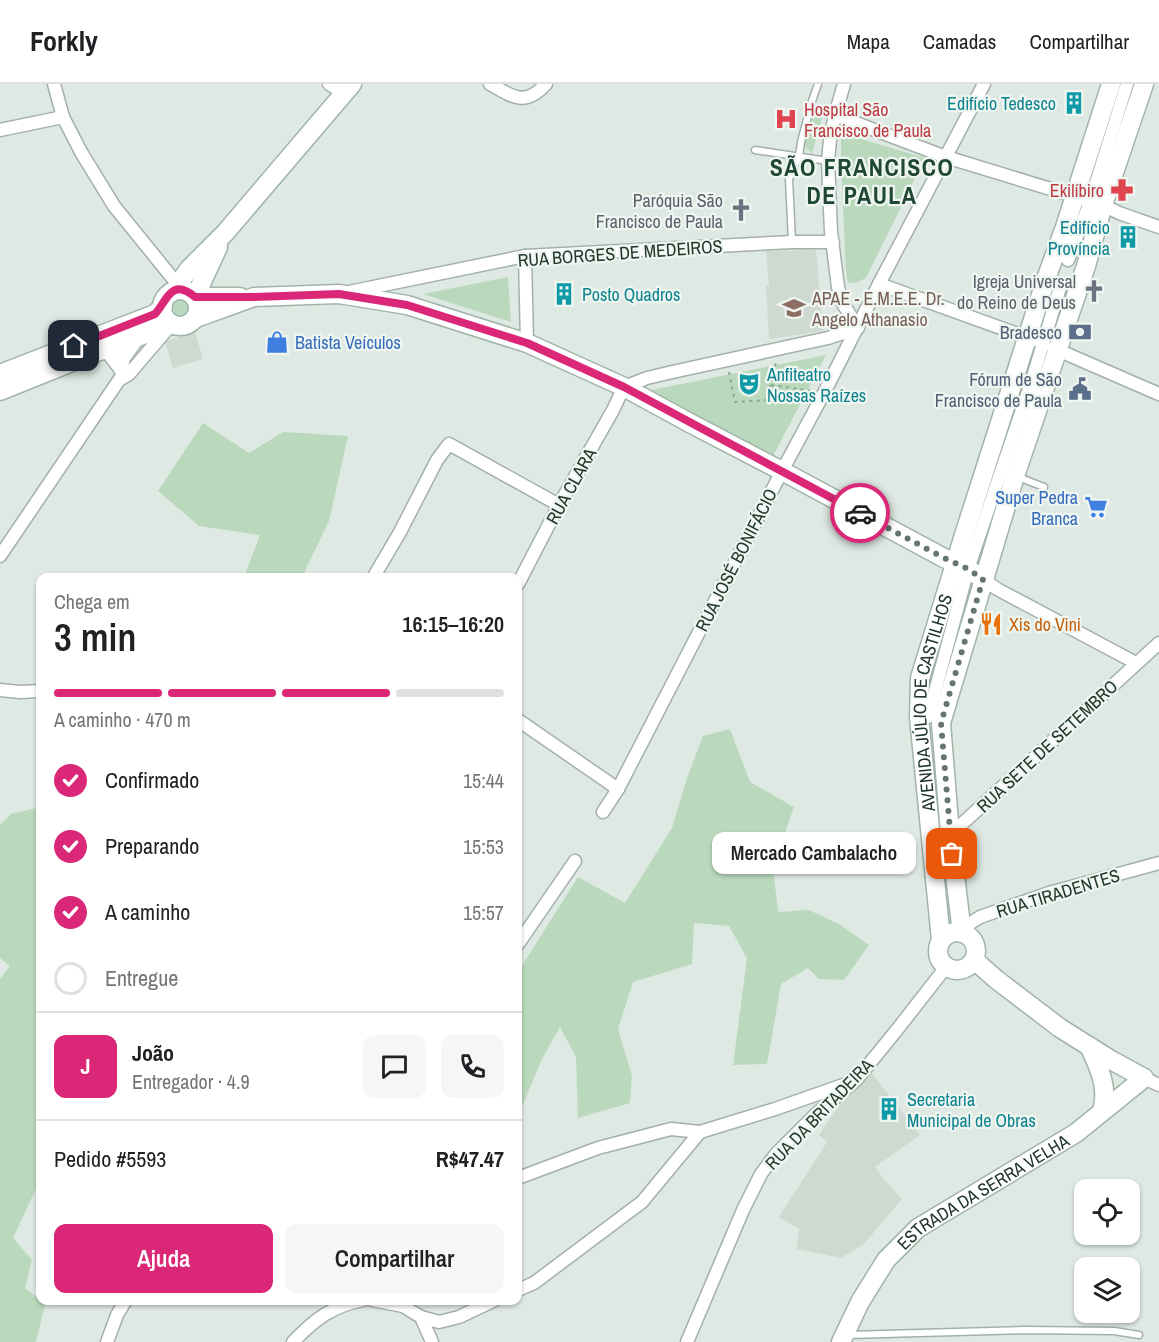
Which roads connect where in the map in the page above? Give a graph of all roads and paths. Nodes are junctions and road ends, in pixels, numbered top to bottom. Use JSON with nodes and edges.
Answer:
{"nodes":[{"id":1,"x":54,"y":84,"type":"edge"},
{"id":2,"x":490,"y":84,"type":"edge"},
{"id":3,"x":546,"y":84,"type":"edge"},
{"id":4,"x":818,"y":84,"type":"edge"},
{"id":5,"x":844,"y":84,"type":"edge"},
{"id":6,"x":984,"y":84,"type":"edge"},
{"id":7,"x":1111,"y":84,"type":"edge"},
{"id":8,"x":1128,"y":84,"type":"edge"},
{"id":9,"x":1144,"y":84,"type":"edge"},
{"id":10,"x":342,"y":87,"type":"edge"},
{"id":11,"x":834,"y":116,"type":"junction"},
{"id":12,"x":63,"y":117,"type":"junction"},
{"id":13,"x":0,"y":130,"type":"edge"},
{"id":14,"x":755,"y":150,"type":"dead end"},
{"id":15,"x":799,"y":156,"type":"junction"},
{"id":16,"x":946,"y":157,"type":"junction"},
{"id":17,"x":828,"y":160,"type":"junction"},
{"id":18,"x":1098,"y":177,"type":"junction"},
{"id":19,"x":1089,"y":201,"type":"junction"},
{"id":20,"x":1159,"y":227,"type":"edge"},
{"id":21,"x":1080,"y":231,"type":"junction"},
{"id":22,"x":792,"y":242,"type":"junction"},
{"id":23,"x":832,"y":242,"type":"junction"},
{"id":24,"x":525,"y":256,"type":"junction"},
{"id":25,"x":1069,"y":261,"type":"junction"},
{"id":26,"x":879,"y":284,"type":"junction"},
{"id":27,"x":1062,"y":284,"type":"junction"},
{"id":28,"x":186,"y":294,"type":"junction"},
{"id":29,"x":339,"y":294,"type":"junction"},
{"id":30,"x":254,"y":297,"type":"junction"},
{"id":31,"x":159,"y":310,"type":"junction"},
{"id":32,"x":1051,"y":316,"type":"junction"},
{"id":33,"x":196,"y":318,"type":"junction"},
{"id":34,"x":172,"y":324,"type":"junction"},
{"id":35,"x":858,"y":328,"type":"junction"},
{"id":36,"x":140,"y":335,"type":"junction"},
{"id":37,"x":527,"y":343,"type":"junction"},
{"id":38,"x":1043,"y":344,"type":"junction"},
{"id":39,"x":780,"y":348,"type":"junction"},
{"id":40,"x":106,"y":350,"type":"junction"},
{"id":41,"x":120,"y":372,"type":"junction"},
{"id":42,"x":0,"y":374,"type":"edge"},
{"id":43,"x":729,"y":375,"type":"dead end"},
{"id":44,"x":1031,"y":379,"type":"junction"},
{"id":45,"x":771,"y":385,"type":"junction"},
{"id":46,"x":624,"y":387,"type":"junction"},
{"id":47,"x":0,"y":391,"type":"edge"},
{"id":48,"x":824,"y":393,"type":"junction"},
{"id":49,"x":1159,"y":394,"type":"edge"},
{"id":50,"x":782,"y":471,"type":"junction"},
{"id":51,"x":1015,"y":476,"type":"junction"},
{"id":52,"x":1044,"y":487,"type":"dead end"},
{"id":53,"x":560,"y":505,"type":"junction"},
{"id":54,"x":978,"y":541,"type":"junction"},
{"id":55,"x":0,"y":556,"type":"edge"},
{"id":56,"x":961,"y":566,"type":"junction"},
{"id":57,"x":376,"y":573,"type":"edge"},
{"id":58,"x":522,"y":576,"type":"edge"},
{"id":59,"x":983,"y":579,"type":"junction"},
{"id":60,"x":1159,"y":643,"type":"edge"},
{"id":61,"x":1136,"y":663,"type":"junction"},
{"id":62,"x":0,"y":690,"type":"edge"},
{"id":63,"x":36,"y":692,"type":"edge"},
{"id":64,"x":929,"y":719,"type":"junction"},
{"id":65,"x":522,"y":723,"type":"edge"},
{"id":66,"x":618,"y":789,"type":"junction"},
{"id":67,"x":603,"y":812,"type":"dead end"},
{"id":68,"x":950,"y":834,"type":"junction"},
{"id":69,"x":931,"y":844,"type":"junction"},
{"id":70,"x":575,"y":861,"type":"dead end"},
{"id":71,"x":1159,"y":864,"type":"edge"},
{"id":72,"x":962,"y":933,"type":"junction"},
{"id":73,"x":522,"y":939,"type":"edge"},
{"id":74,"x":941,"y":940,"type":"junction"},
{"id":75,"x":970,"y":965,"type":"junction"},
{"id":76,"x":946,"y":967,"type":"junction"},
{"id":77,"x":1089,"y":1046,"type":"junction"},
{"id":78,"x":856,"y":1080,"type":"junction"},
{"id":79,"x":1152,"y":1081,"type":"edge"},
{"id":80,"x":1102,"y":1112,"type":"junction"},
{"id":81,"x":700,"y":1132,"type":"junction"},
{"id":82,"x":522,"y":1176,"type":"edge"},
{"id":83,"x":522,"y":1288,"type":"edge"},
{"id":84,"x":123,"y":1305,"type":"edge"},
{"id":85,"x":344,"y":1305,"type":"edge"},
{"id":86,"x":398,"y":1305,"type":"edge"},
{"id":87,"x":484,"y":1305,"type":"edge"},
{"id":88,"x":421,"y":1317,"type":"junction"},
{"id":89,"x":1139,"y":1335,"type":"dead end"},
{"id":90,"x":843,"y":1338,"type":"edge"},
{"id":91,"x":107,"y":1342,"type":"edge"},
{"id":92,"x":294,"y":1342,"type":"edge"},
{"id":93,"x":432,"y":1342,"type":"edge"},
{"id":94,"x":687,"y":1342,"type":"edge"}],
"edges":[{"from":1,"to":12,"type":"street"},
{"from":2,"to":3,"type":"street"},
{"from":4,"to":15,"type":"lane"},
{"from":5,"to":11,"type":"street"},
{"from":6,"to":16,"type":"street","name":"RUA JOSÉ BONIFÁCIO"},
{"from":7,"to":18,"type":"main road","name":"AVENIDA JÚLIO DE CASTILHOS"},
{"from":8,"to":18,"type":"street"},
{"from":9,"to":18,"type":"main road","name":"AVENIDA JÚLIO DE CASTILHOS"},
{"from":10,"to":28,"type":"main road"},
{"from":11,"to":16,"type":"street"},
{"from":11,"to":17,"type":"street"},
{"from":12,"to":13,"type":"street"},
{"from":12,"to":28,"type":"street"},
{"from":14,"to":15,"type":"lane"},
{"from":15,"to":17,"type":"lane"},
{"from":15,"to":22,"type":"lane"},
{"from":16,"to":19,"type":"street"},
{"from":16,"to":26,"type":"street","name":"RUA JOSÉ BONIFÁCIO"},
{"from":17,"to":23,"type":"street"},
{"from":18,"to":19,"type":"main road","name":"AVENIDA JÚLIO DE CASTILHOS"},
{"from":18,"to":19,"type":"main road","name":"AVENIDA JÚLIO DE CASTILHOS"},
{"from":19,"to":20,"type":"street"},
{"from":19,"to":21,"type":"main road","name":"AVENIDA JÚLIO DE CASTILHOS"},
{"from":19,"to":21,"type":"main road","name":"AVENIDA JÚLIO DE CASTILHOS"},
{"from":21,"to":25,"type":"main road","name":"AVENIDA JÚLIO DE CASTILHOS"},
{"from":21,"to":25,"type":"main road","name":"AVENIDA JÚLIO DE CASTILHOS"},
{"from":22,"to":23,"type":"street","name":"RUA BORGES DE MEDEIROS"},
{"from":22,"to":24,"type":"street","name":"RUA BORGES DE MEDEIROS"},
{"from":23,"to":35,"type":"street"},
{"from":24,"to":29,"type":"street","name":"RUA BORGES DE MEDEIROS"},
{"from":24,"to":37,"type":"street"},
{"from":25,"to":27,"type":"main road","name":"AVENIDA JÚLIO DE CASTILHOS"},
{"from":25,"to":27,"type":"main road","name":"AVENIDA JÚLIO DE CASTILHOS"},
{"from":26,"to":35,"type":"street","name":"RUA JOSÉ BONIFÁCIO"},
{"from":26,"to":38,"type":"street"},
{"from":27,"to":32,"type":"main road","name":"AVENIDA JÚLIO DE CASTILHOS"},
{"from":27,"to":32,"type":"main road","name":"AVENIDA JÚLIO DE CASTILHOS"},
{"from":28,"to":30,"type":"main road"},
{"from":28,"to":31,"type":"main road"},
{"from":28,"to":33,"type":"main road"},
{"from":29,"to":30,"type":"main road"},
{"from":29,"to":37,"type":"main road"},
{"from":30,"to":33,"type":"main road"},
{"from":31,"to":34,"type":"main road"},
{"from":31,"to":36,"type":"main road"},
{"from":31,"to":42,"type":"main road"},
{"from":32,"to":38,"type":"main road","name":"AVENIDA JÚLIO DE CASTILHOS"},
{"from":32,"to":38,"type":"main road","name":"AVENIDA JÚLIO DE CASTILHOS"},
{"from":33,"to":34,"type":"main road"},
{"from":34,"to":36,"type":"main road"},
{"from":34,"to":41,"type":"street"},
{"from":35,"to":39,"type":"street"},
{"from":35,"to":48,"type":"street","name":"RUA JOSÉ BONIFÁCIO"},
{"from":36,"to":40,"type":"main road"},
{"from":36,"to":41,"type":"street"},
{"from":37,"to":46,"type":"main road"},
{"from":38,"to":44,"type":"main road","name":"AVENIDA JÚLIO DE CASTILHOS"},
{"from":38,"to":44,"type":"main road","name":"AVENIDA JÚLIO DE CASTILHOS"},
{"from":38,"to":49,"type":"street"},
{"from":39,"to":45,"type":"path"},
{"from":39,"to":46,"type":"street"},
{"from":40,"to":41,"type":"main road"},
{"from":40,"to":47,"type":"main road"},
{"from":41,"to":55,"type":"street"},
{"from":43,"to":45,"type":"path"},
{"from":44,"to":51,"type":"main road","name":"AVENIDA JÚLIO DE CASTILHOS"},
{"from":44,"to":54,"type":"main road","name":"AVENIDA JÚLIO DE CASTILHOS"},
{"from":45,"to":48,"type":"path"},
{"from":46,"to":50,"type":"main road"},
{"from":46,"to":53,"type":"street","name":"RUA CLARA"},
{"from":48,"to":50,"type":"street","name":"RUA JOSÉ BONIFÁCIO"},
{"from":50,"to":56,"type":"main road"},
{"from":50,"to":66,"type":"street","name":"RUA JOSÉ BONIFÁCIO"},
{"from":51,"to":52,"type":"lane"},
{"from":51,"to":54,"type":"main road","name":"AVENIDA JÚLIO DE CASTILHOS"},
{"from":53,"to":57,"type":"street"},
{"from":53,"to":58,"type":"street","name":"RUA CLARA"},
{"from":54,"to":56,"type":"main road","name":"AVENIDA JÚLIO DE CASTILHOS"},
{"from":54,"to":59,"type":"main road","name":"AVENIDA JÚLIO DE CASTILHOS"},
{"from":56,"to":59,"type":"main road"},
{"from":56,"to":64,"type":"main road","name":"AVENIDA JÚLIO DE CASTILHOS"},
{"from":59,"to":61,"type":"street"},
{"from":59,"to":64,"type":"main road","name":"AVENIDA JÚLIO DE CASTILHOS"},
{"from":60,"to":61,"type":"street","name":"RUA SETE DE SETEMBRO"},
{"from":61,"to":68,"type":"street","name":"RUA SETE DE SETEMBRO"},
{"from":62,"to":63,"type":"street"},
{"from":64,"to":68,"type":"main road","name":"AVENIDA JÚLIO DE CASTILHOS"},
{"from":64,"to":69,"type":"main road","name":"AVENIDA JÚLIO DE CASTILHOS"},
{"from":65,"to":66,"type":"street"},
{"from":66,"to":67,"type":"street","name":"RUA JOSÉ BONIFÁCIO"},
{"from":68,"to":69,"type":"street","name":"RUA SETE DE SETEMBRO"},
{"from":68,"to":72,"type":"main road","name":"AVENIDA JÚLIO DE CASTILHOS"},
{"from":69,"to":74,"type":"main road","name":"AVENIDA JÚLIO DE CASTILHOS"},
{"from":70,"to":73,"type":"street"},
{"from":71,"to":72,"type":"street","name":"RUA TIRADENTES"},
{"from":72,"to":74,"type":"main road"},
{"from":72,"to":75,"type":"main road"},
{"from":74,"to":76,"type":"main road"},
{"from":75,"to":76,"type":"main road"},
{"from":75,"to":77,"type":"main road"},
{"from":76,"to":78,"type":"street","name":"RUA DA BRITADEIRA"},
{"from":77,"to":79,"type":"main road"},
{"from":77,"to":80,"type":"main road"},
{"from":78,"to":81,"type":"street"},
{"from":78,"to":94,"type":"street","name":"RUA DA BRITADEIRA"},
{"from":79,"to":80,"type":"main road","name":"ESTRADA DA SERRA VELHA"},
{"from":80,"to":90,"type":"main road","name":"ESTRADA DA SERRA VELHA"},
{"from":81,"to":82,"type":"street"},
{"from":81,"to":83,"type":"street"},
{"from":84,"to":91,"type":"street"},
{"from":85,"to":92,"type":"street"},
{"from":86,"to":88,"type":"street"},
{"from":87,"to":88,"type":"street"},
{"from":88,"to":93,"type":"street"},
{"from":89,"to":90,"type":"lane"}]}
